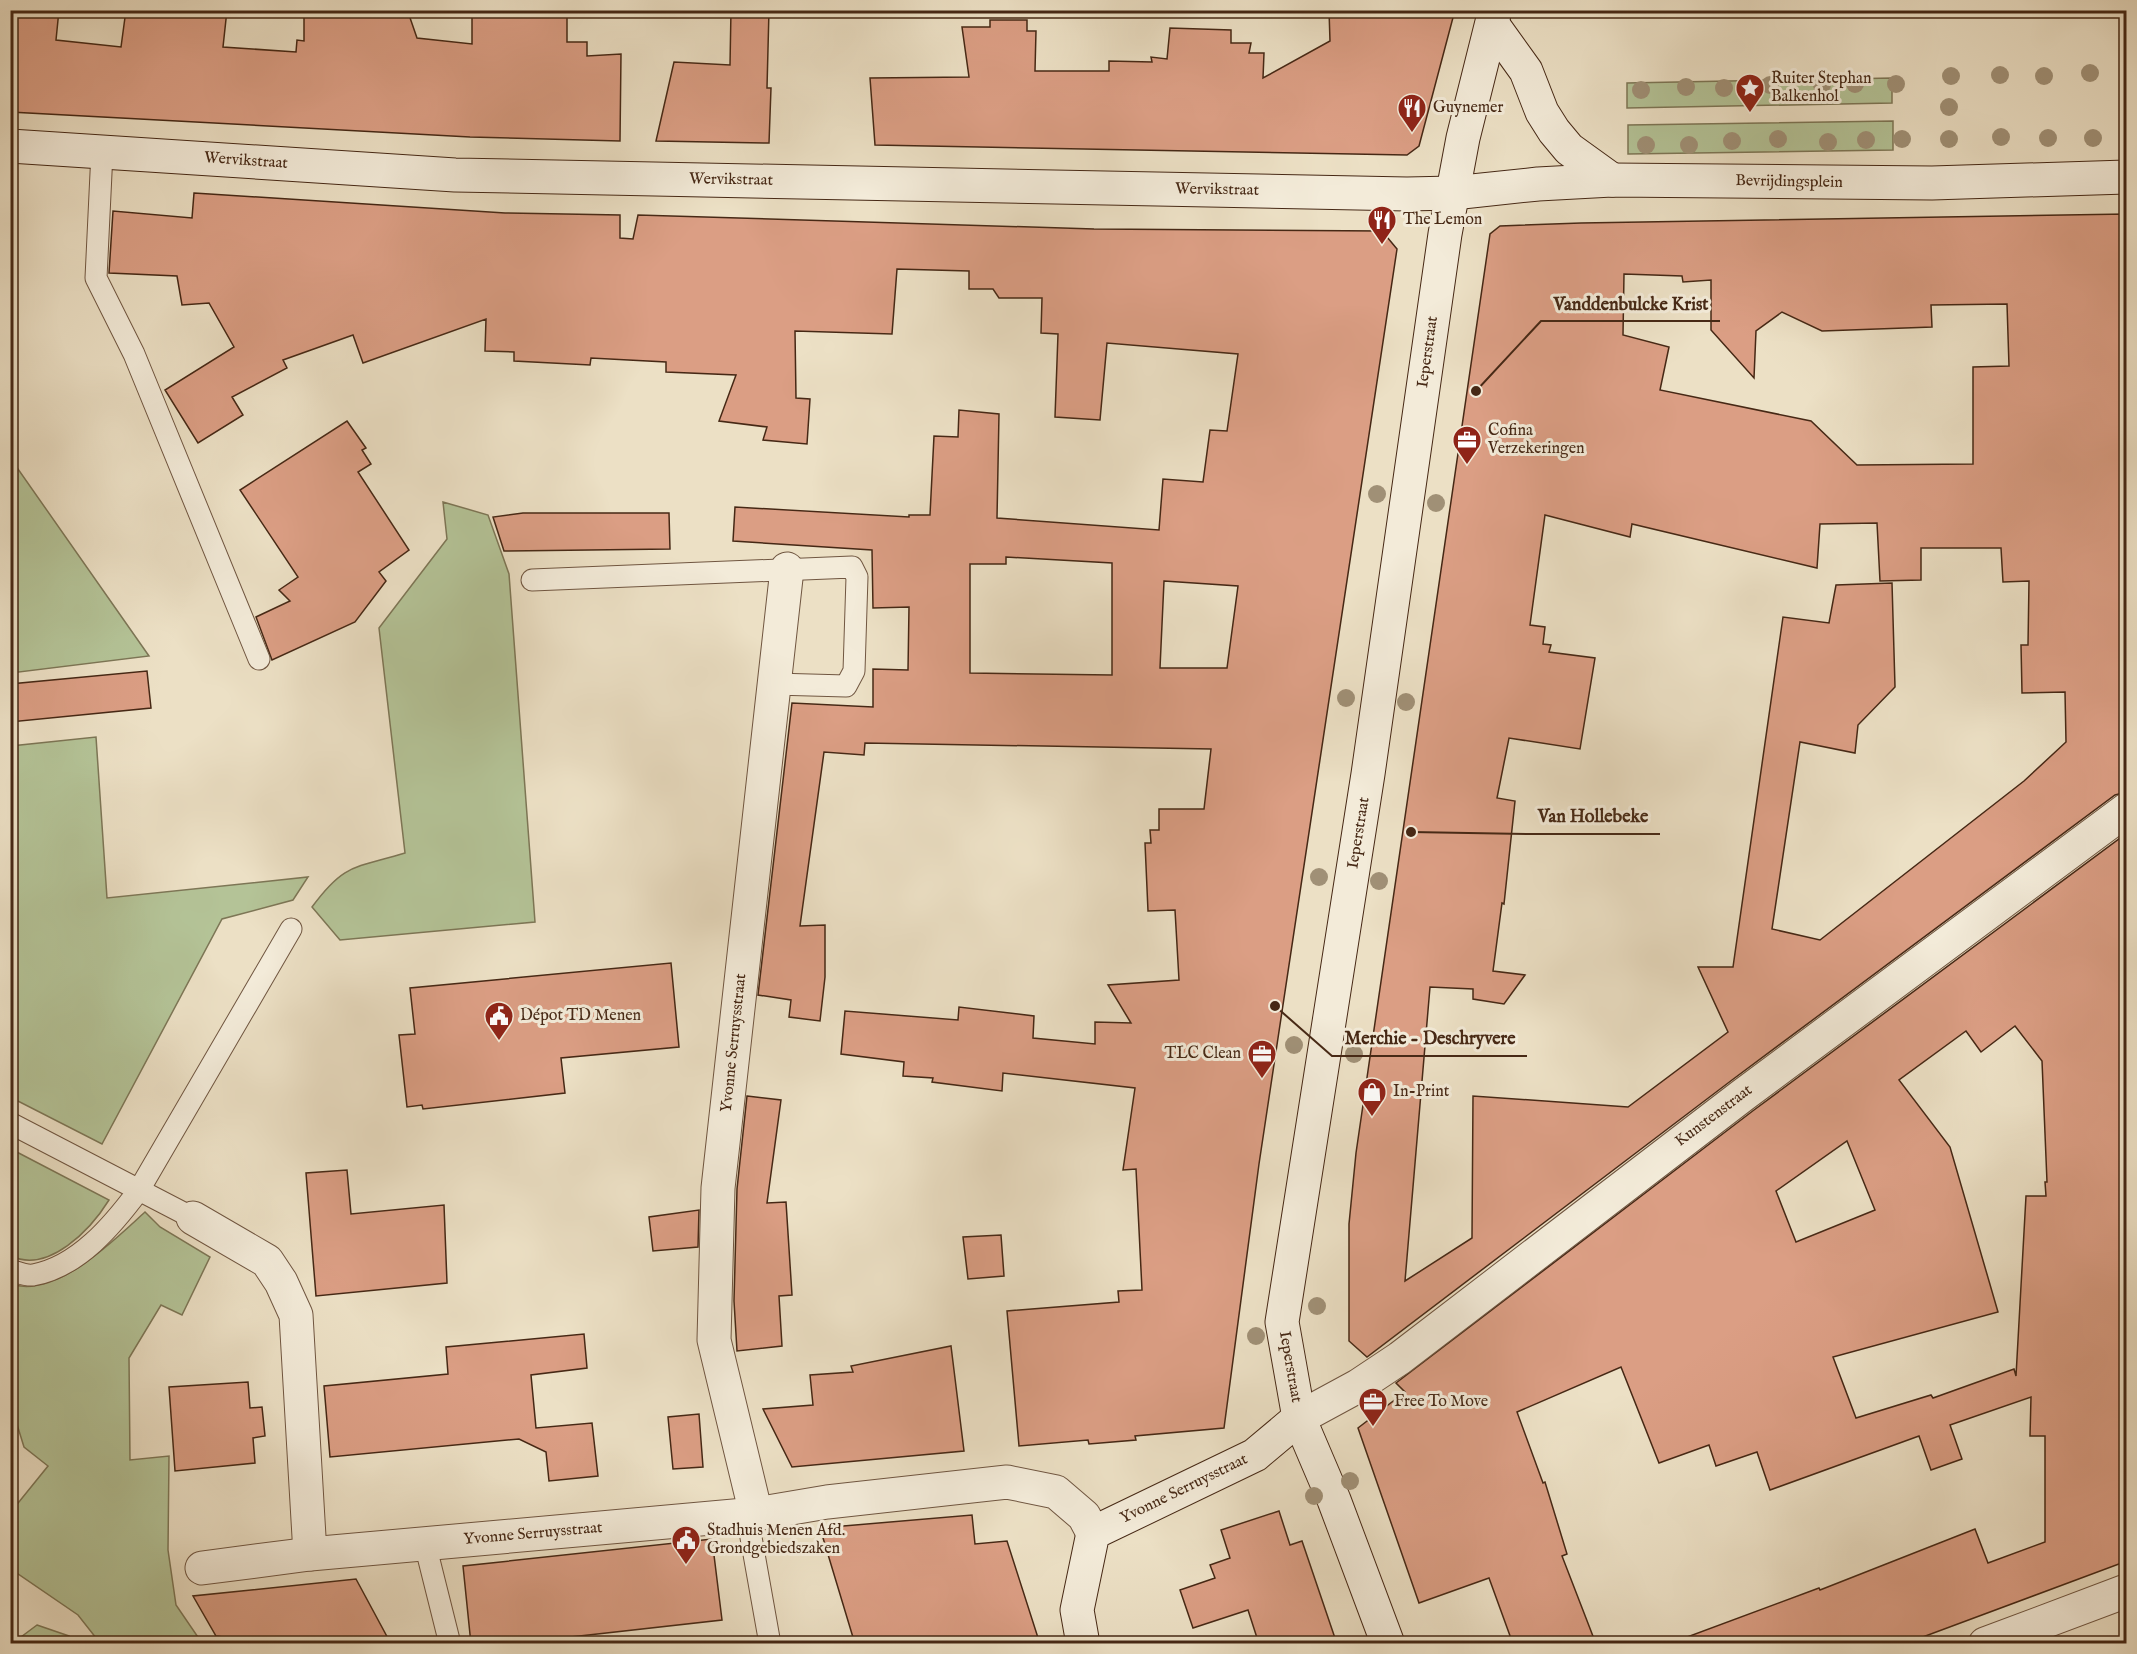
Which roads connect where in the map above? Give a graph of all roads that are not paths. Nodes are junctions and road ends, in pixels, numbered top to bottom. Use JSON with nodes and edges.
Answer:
{"nodes":[{"id":1,"x":1494,"y":18,"type":"edge"},
{"id":2,"x":10,"y":146,"type":"edge"},
{"id":3,"x":102,"y":152,"type":"junction"},
{"id":4,"x":2127,"y":177,"type":"edge"},
{"id":5,"x":1612,"y":180,"type":"junction"},
{"id":6,"x":1452,"y":193,"type":"junction"},
{"id":7,"x":787,"y":570,"type":"junction"},
{"id":8,"x":532,"y":580,"type":"dead end"},
{"id":9,"x":259,"y":659,"type":"dead end"},
{"id":10,"x":774,"y":684,"type":"junction"},
{"id":11,"x":2127,"y":810,"type":"edge"},
{"id":12,"x":291,"y":929,"type":"dead end"},
{"id":13,"x":10,"y":1123,"type":"edge"},
{"id":14,"x":140,"y":1190,"type":"junction"},
{"id":15,"x":192,"y":1218,"type":"joint"},
{"id":16,"x":10,"y":1270,"type":"edge"},
{"id":17,"x":1299,"y":1418,"type":"junction"},
{"id":18,"x":751,"y":1514,"type":"junction"},
{"id":19,"x":1093,"y":1533,"type":"junction"},
{"id":20,"x":425,"y":1544,"type":"junction"},
{"id":21,"x":310,"y":1554,"type":"junction"},
{"id":22,"x":202,"y":1568,"type":"dead end"},
{"id":23,"x":2127,"y":1591,"type":"edge"},
{"id":24,"x":450,"y":1644,"type":"edge"},
{"id":25,"x":770,"y":1644,"type":"edge"},
{"id":26,"x":1083,"y":1644,"type":"edge"},
{"id":27,"x":1388,"y":1644,"type":"edge"},
{"id":28,"x":1985,"y":1644,"type":"edge"}],
"edges":[{"from":1,"to":5,"type":"street"},
{"from":1,"to":6,"type":"street","name":"Ieperstraat"},
{"from":2,"to":3,"type":"street","name":"Wervikstraat"},
{"from":3,"to":6,"type":"street","name":"Wervikstraat"},
{"from":3,"to":9,"type":"lane"},
{"from":4,"to":5,"type":"street","name":"Bevrijdingsplein"},
{"from":5,"to":6,"type":"street","name":"Bevrijdingsplein"},
{"from":6,"to":17,"type":"street","name":"Ieperstraat"},
{"from":7,"to":8,"type":"lane"},
{"from":7,"to":10,"type":"street","name":"Yvonne Serruysstraat"},
{"from":7,"to":10,"type":"lane"},
{"from":10,"to":18,"type":"street","name":"Yvonne Serruysstraat"},
{"from":11,"to":17,"type":"street","name":"Kunstenstraat"},
{"from":12,"to":14,"type":"lane"},
{"from":13,"to":14,"type":"lane"},
{"from":14,"to":15,"type":"lane"},
{"from":14,"to":16,"type":"lane"},
{"from":15,"to":21,"type":"street"},
{"from":17,"to":19,"type":"street","name":"Yvonne Serruysstraat"},
{"from":17,"to":27,"type":"street","name":"Ieperstraat"},
{"from":18,"to":19,"type":"street","name":"Yvonne Serruysstraat"},
{"from":18,"to":20,"type":"street","name":"Yvonne Serruysstraat"},
{"from":18,"to":25,"type":"lane"},
{"from":19,"to":26,"type":"street"},
{"from":20,"to":21,"type":"street","name":"Yvonne Serruysstraat"},
{"from":20,"to":24,"type":"lane"},
{"from":21,"to":22,"type":"street","name":"Yvonne Serruysstraat"},
{"from":23,"to":28,"type":"street"}]}
